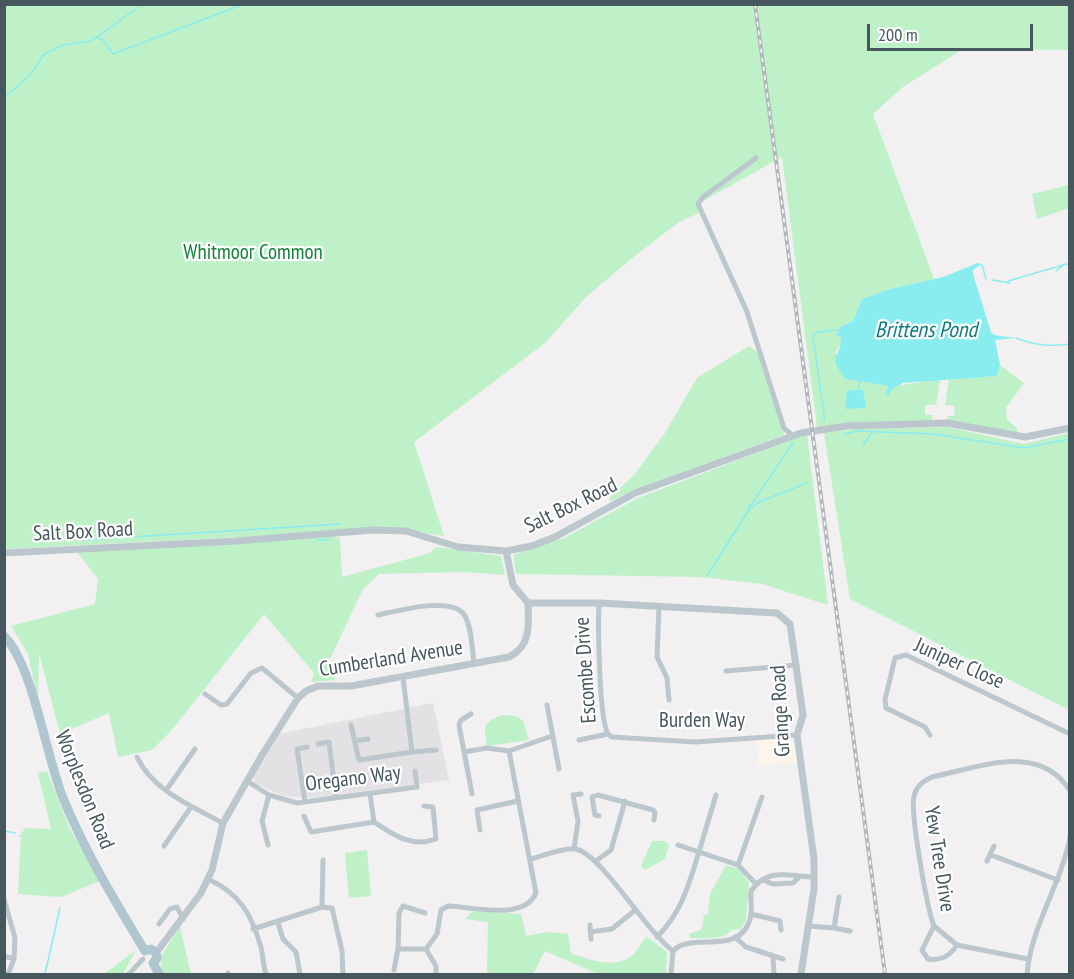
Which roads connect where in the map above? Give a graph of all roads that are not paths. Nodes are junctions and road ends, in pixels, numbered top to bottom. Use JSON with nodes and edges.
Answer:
{"nodes":[{"id":1,"x":756,"y":158,"type":"dead end"},
{"id":2,"x":1070,"y":428,"type":"edge"},
{"id":3,"x":792,"y":435,"type":"junction"},
{"id":4,"x":506,"y":551,"type":"junction"},
{"id":5,"x":4,"y":553,"type":"edge"},
{"id":6,"x":528,"y":603,"type":"junction"},
{"id":7,"x":599,"y":603,"type":"junction"},
{"id":8,"x":659,"y":606,"type":"junction"},
{"id":9,"x":378,"y":615,"type":"dead end"},
{"id":10,"x":4,"y":636,"type":"edge"},
{"id":11,"x":474,"y":663,"type":"junction"},
{"id":12,"x":796,"y":665,"type":"junction"},
{"id":13,"x":726,"y":671,"type":"dead end"},
{"id":14,"x":403,"y":677,"type":"junction"},
{"id":15,"x":205,"y":694,"type":"dead end"},
{"id":16,"x":298,"y":698,"type":"junction"},
{"id":17,"x":669,"y":700,"type":"dead end"},
{"id":18,"x":547,"y":705,"type":"dead end"},
{"id":19,"x":471,"y":714,"type":"dead end"},
{"id":20,"x":351,"y":726,"type":"dead end"},
{"id":21,"x":608,"y":734,"type":"junction"},
{"id":22,"x":1070,"y":734,"type":"edge"},
{"id":23,"x":797,"y":735,"type":"junction"},
{"id":24,"x":930,"y":735,"type":"dead end"},
{"id":25,"x":552,"y":736,"type":"junction"},
{"id":26,"x":368,"y":739,"type":"dead end"},
{"id":27,"x":579,"y":740,"type":"dead end"},
{"id":28,"x":354,"y":741,"type":"junction"},
{"id":29,"x":318,"y":744,"type":"dead end"},
{"id":30,"x":306,"y":747,"type":"dead end"},
{"id":31,"x":195,"y":749,"type":"dead end"},
{"id":32,"x":436,"y":750,"type":"dead end"},
{"id":33,"x":412,"y":752,"type":"junction"},
{"id":34,"x":464,"y":752,"type":"junction"},
{"id":35,"x":509,"y":752,"type":"junction"},
{"id":36,"x":137,"y":757,"type":"dead end"},
{"id":37,"x":559,"y":769,"type":"dead end"},
{"id":38,"x":415,"y":771,"type":"dead end"},
{"id":39,"x":247,"y":781,"type":"junction"},
{"id":40,"x":167,"y":789,"type":"junction"},
{"id":41,"x":1070,"y":790,"type":"edge"},
{"id":42,"x":370,"y":794,"type":"junction"},
{"id":43,"x":472,"y":794,"type":"dead end"},
{"id":44,"x":581,"y":794,"type":"dead end"},
{"id":45,"x":269,"y":795,"type":"junction"},
{"id":46,"x":716,"y":795,"type":"dead end"},
{"id":47,"x":762,"y":797,"type":"dead end"},
{"id":48,"x":336,"y":798,"type":"junction"},
{"id":49,"x":518,"y":801,"type":"junction"},
{"id":50,"x":625,"y":801,"type":"junction"},
{"id":51,"x":305,"y":802,"type":"junction"},
{"id":52,"x":424,"y":806,"type":"dead end"},
{"id":53,"x":191,"y":807,"type":"junction"},
{"id":54,"x":304,"y":816,"type":"dead end"},
{"id":55,"x":599,"y":816,"type":"dead end"},
{"id":56,"x":654,"y":820,"type":"dead end"},
{"id":57,"x":374,"y":822,"type":"junction"},
{"id":58,"x":223,"y":823,"type":"junction"},
{"id":59,"x":480,"y":830,"type":"dead end"},
{"id":60,"x":1070,"y":837,"type":"edge"},
{"id":61,"x":268,"y":845,"type":"dead end"},
{"id":62,"x":678,"y":845,"type":"dead end"},
{"id":63,"x":164,"y":846,"type":"dead end"},
{"id":64,"x":994,"y":846,"type":"dead end"},
{"id":65,"x":574,"y":849,"type":"junction"},
{"id":66,"x":698,"y":854,"type":"junction"},
{"id":67,"x":991,"y":855,"type":"junction"},
{"id":68,"x":531,"y":859,"type":"junction"},
{"id":69,"x":323,"y":860,"type":"dead end"},
{"id":70,"x":596,"y":861,"type":"junction"},
{"id":71,"x":987,"y":861,"type":"dead end"},
{"id":72,"x":738,"y":865,"type":"junction"},
{"id":73,"x":798,"y":877,"type":"junction"},
{"id":74,"x":815,"y":877,"type":"junction"},
{"id":75,"x":208,"y":879,"type":"junction"},
{"id":76,"x":763,"y":880,"type":"junction"},
{"id":77,"x":1058,"y":880,"type":"junction"},
{"id":78,"x":756,"y":885,"type":"junction"},
{"id":79,"x":839,"y":897,"type":"dead end"},
{"id":80,"x":4,"y":899,"type":"edge"},
{"id":81,"x":322,"y":907,"type":"junction"},
{"id":82,"x":634,"y":911,"type":"junction"},
{"id":83,"x":425,"y":913,"type":"dead end"},
{"id":84,"x":751,"y":914,"type":"junction"},
{"id":85,"x":183,"y":919,"type":"junction"},
{"id":86,"x":278,"y":923,"type":"junction"},
{"id":87,"x":159,"y":924,"type":"dead end"},
{"id":88,"x":590,"y":925,"type":"dead end"},
{"id":89,"x":809,"y":926,"type":"junction"},
{"id":90,"x":933,"y":926,"type":"junction"},
{"id":91,"x":834,"y":928,"type":"junction"},
{"id":92,"x":253,"y":929,"type":"junction"},
{"id":93,"x":781,"y":930,"type":"dead end"},
{"id":94,"x":850,"y":931,"type":"dead end"},
{"id":95,"x":590,"y":932,"type":"junction"},
{"id":96,"x":657,"y":937,"type":"junction"},
{"id":97,"x":735,"y":937,"type":"junction"},
{"id":98,"x":591,"y":939,"type":"dead end"},
{"id":99,"x":957,"y":945,"type":"junction"},
{"id":100,"x":398,"y":949,"type":"junction"},
{"id":101,"x":426,"y":949,"type":"junction"},
{"id":102,"x":673,"y":951,"type":"junction"},
{"id":103,"x":156,"y":953,"type":"junction"},
{"id":104,"x":144,"y":955,"type":"junction"},
{"id":105,"x":4,"y":956,"type":"edge"},
{"id":106,"x":773,"y":957,"type":"junction"},
{"id":107,"x":14,"y":959,"type":"junction"},
{"id":108,"x":783,"y":959,"type":"dead end"},
{"id":109,"x":1028,"y":959,"type":"junction"},
{"id":110,"x":153,"y":963,"type":"junction"},
{"id":111,"x":394,"y":970,"type":"dead end"},
{"id":112,"x":8,"y":975,"type":"edge"},
{"id":113,"x":129,"y":975,"type":"edge"},
{"id":114,"x":159,"y":975,"type":"edge"},
{"id":115,"x":266,"y":975,"type":"edge"},
{"id":116,"x":300,"y":975,"type":"edge"},
{"id":117,"x":343,"y":975,"type":"edge"},
{"id":118,"x":436,"y":975,"type":"edge"},
{"id":119,"x":671,"y":975,"type":"edge"},
{"id":120,"x":774,"y":975,"type":"edge"},
{"id":121,"x":801,"y":975,"type":"edge"},
{"id":122,"x":1027,"y":975,"type":"edge"}],
"edges":[{"from":1,"to":3,"type":"street"},
{"from":2,"to":3,"type":"street","name":"Salt Box Road"},
{"from":3,"to":4,"type":"street","name":"Salt Box Road"},
{"from":4,"to":5,"type":"street","name":"Salt Box Road"},
{"from":4,"to":6,"type":"street"},
{"from":6,"to":7,"type":"street","name":"Grange Road"},
{"from":6,"to":11,"type":"street","name":"Cumberland Avenue"},
{"from":7,"to":8,"type":"street","name":"Grange Road"},
{"from":7,"to":21,"type":"street","name":"Escombe Drive"},
{"from":8,"to":12,"type":"street","name":"Grange Road"},
{"from":8,"to":17,"type":"street"},
{"from":9,"to":11,"type":"street"},
{"from":10,"to":104,"type":"main road","name":"Worplesdon Road"},
{"from":11,"to":14,"type":"street","name":"Cumberland Avenue"},
{"from":12,"to":13,"type":"street"},
{"from":12,"to":23,"type":"street","name":"Grange Road"},
{"from":14,"to":16,"type":"street","name":"Cumberland Avenue"},
{"from":14,"to":33,"type":"street"},
{"from":15,"to":16,"type":"street"},
{"from":16,"to":39,"type":"street","name":"Cumberland Avenue"},
{"from":18,"to":25,"type":"street"},
{"from":19,"to":34,"type":"street"},
{"from":20,"to":28,"type":"street"},
{"from":21,"to":23,"type":"street","name":"Burden Way"},
{"from":21,"to":27,"type":"street"},
{"from":22,"to":24,"type":"street","name":"Juniper Close"},
{"from":23,"to":74,"type":"street","name":"Grange Road"},
{"from":25,"to":35,"type":"street"},
{"from":25,"to":37,"type":"street"},
{"from":26,"to":28,"type":"street"},
{"from":28,"to":33,"type":"street"},
{"from":29,"to":48,"type":"street"},
{"from":30,"to":51,"type":"street"},
{"from":31,"to":40,"type":"street"},
{"from":32,"to":33,"type":"street"},
{"from":34,"to":35,"type":"street"},
{"from":34,"to":43,"type":"street"},
{"from":35,"to":49,"type":"street"},
{"from":36,"to":40,"type":"street"},
{"from":38,"to":42,"type":"street","name":"Oregano Way"},
{"from":39,"to":45,"type":"street","name":"Oregano Way"},
{"from":39,"to":58,"type":"street","name":"Cumberland Avenue"},
{"from":40,"to":53,"type":"street"},
{"from":41,"to":90,"type":"street","name":"Yew Tree Drive"},
{"from":42,"to":48,"type":"street","name":"Oregano Way"},
{"from":42,"to":57,"type":"street"},
{"from":44,"to":65,"type":"street"},
{"from":45,"to":51,"type":"street","name":"Oregano Way"},
{"from":45,"to":61,"type":"street"},
{"from":46,"to":66,"type":"street"},
{"from":47,"to":72,"type":"street"},
{"from":48,"to":51,"type":"street","name":"Oregano Way"},
{"from":49,"to":59,"type":"street"},
{"from":49,"to":68,"type":"street"},
{"from":50,"to":55,"type":"street"},
{"from":50,"to":56,"type":"street"},
{"from":50,"to":70,"type":"street"},
{"from":52,"to":57,"type":"street"},
{"from":53,"to":58,"type":"street"},
{"from":53,"to":63,"type":"street"},
{"from":54,"to":57,"type":"street"},
{"from":58,"to":75,"type":"street","name":"Cumberland Avenue"},
{"from":60,"to":77,"type":"street"},
{"from":62,"to":66,"type":"street"},
{"from":64,"to":67,"type":"street"},
{"from":65,"to":68,"type":"street"},
{"from":65,"to":70,"type":"street"},
{"from":66,"to":72,"type":"street"},
{"from":66,"to":96,"type":"street"},
{"from":67,"to":71,"type":"street"},
{"from":67,"to":77,"type":"street"},
{"from":68,"to":101,"type":"street"},
{"from":69,"to":81,"type":"street"},
{"from":70,"to":82,"type":"street"},
{"from":72,"to":78,"type":"street"},
{"from":73,"to":74,"type":"street"},
{"from":73,"to":76,"type":"street"},
{"from":73,"to":76,"type":"street"},
{"from":74,"to":89,"type":"street","name":"Grange Road"},
{"from":75,"to":85,"type":"street","name":"Cumberland Avenue"},
{"from":75,"to":92,"type":"street"},
{"from":76,"to":78,"type":"street"},
{"from":77,"to":109,"type":"street"},
{"from":78,"to":84,"type":"street"},
{"from":79,"to":91,"type":"street"},
{"from":80,"to":107,"type":"street"},
{"from":81,"to":86,"type":"street"},
{"from":81,"to":117,"type":"street"},
{"from":82,"to":95,"type":"street"},
{"from":82,"to":96,"type":"street"},
{"from":83,"to":100,"type":"street"},
{"from":84,"to":93,"type":"street"},
{"from":84,"to":97,"type":"street"},
{"from":85,"to":87,"type":"street"},
{"from":85,"to":103,"type":"street","name":"Cumberland Avenue"},
{"from":86,"to":92,"type":"street"},
{"from":86,"to":116,"type":"street"},
{"from":88,"to":95,"type":"street"},
{"from":89,"to":91,"type":"street"},
{"from":89,"to":121,"type":"street","name":"Grange Road"},
{"from":90,"to":99,"type":"street","name":"Yew Tree Drive"},
{"from":90,"to":99,"type":"street","name":"Yew Tree Drive"},
{"from":91,"to":94,"type":"street"},
{"from":92,"to":115,"type":"street"},
{"from":95,"to":98,"type":"street"},
{"from":96,"to":102,"type":"street"},
{"from":97,"to":102,"type":"street"},
{"from":97,"to":106,"type":"street"},
{"from":99,"to":109,"type":"street","name":"Yew Tree Drive"},
{"from":100,"to":101,"type":"street"},
{"from":100,"to":111,"type":"street"},
{"from":101,"to":118,"type":"street"},
{"from":102,"to":119,"type":"street"},
{"from":103,"to":104,"type":"main road"},
{"from":103,"to":110,"type":"main road"},
{"from":104,"to":110,"type":"main road"},
{"from":104,"to":113,"type":"street"},
{"from":105,"to":107,"type":"street"},
{"from":106,"to":108,"type":"street"},
{"from":106,"to":120,"type":"street"},
{"from":107,"to":112,"type":"street"},
{"from":109,"to":122,"type":"street"},
{"from":110,"to":114,"type":"main road"}]}
